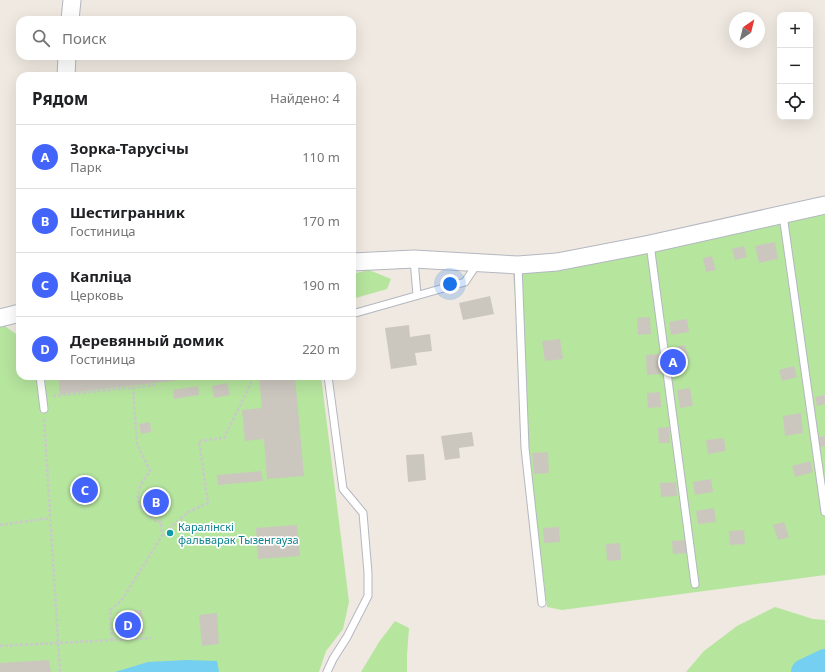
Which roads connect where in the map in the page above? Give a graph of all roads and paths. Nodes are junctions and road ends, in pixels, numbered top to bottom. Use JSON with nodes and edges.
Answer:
{"nodes":[{"id":1,"x":72,"y":0,"type":"edge"},
{"id":2,"x":70,"y":16,"type":"edge"},
{"id":3,"x":67,"y":60,"type":"edge"},
{"id":4,"x":66,"y":72,"type":"edge"},
{"id":5,"x":825,"y":205,"type":"edge"},
{"id":6,"x":783,"y":214,"type":"junction"},
{"id":7,"x":650,"y":244,"type":"junction"},
{"id":8,"x":414,"y":259,"type":"junction"},
{"id":9,"x":356,"y":262,"type":"edge"},
{"id":10,"x":478,"y":262,"type":"junction"},
{"id":11,"x":518,"y":265,"type":"junction"},
{"id":12,"x":417,"y":295,"type":"junction"},
{"id":13,"x":356,"y":313,"type":"edge"},
{"id":14,"x":16,"y":314,"type":"edge"},
{"id":15,"x":0,"y":318,"type":"edge"},
{"id":16,"x":41,"y":380,"type":"edge"},
{"id":17,"x":250,"y":380,"type":"edge"},
{"id":18,"x":329,"y":380,"type":"edge"},
{"id":19,"x":156,"y":385,"type":"dead end"},
{"id":20,"x":133,"y":388,"type":"junction"},
{"id":21,"x":43,"y":398,"type":"junction"},
{"id":22,"x":44,"y":409,"type":"joint"},
{"id":23,"x":825,"y":512,"type":"edge"},
{"id":24,"x":50,"y":518,"type":"junction"},
{"id":25,"x":0,"y":524,"type":"edge"},
{"id":26,"x":162,"y":536,"type":"junction"},
{"id":27,"x":696,"y":584,"type":"dead end"},
{"id":28,"x":542,"y":603,"type":"dead end"},
{"id":29,"x":151,"y":638,"type":"dead end"},
{"id":30,"x":112,"y":640,"type":"junction"},
{"id":31,"x":58,"y":642,"type":"junction"},
{"id":32,"x":0,"y":646,"type":"edge"},
{"id":33,"x":60,"y":672,"type":"edge"},
{"id":34,"x":327,"y":672,"type":"edge"}],
"edges":[{"from":1,"to":2,"type":"street"},
{"from":3,"to":4,"type":"street"},
{"from":5,"to":6,"type":"street"},
{"from":6,"to":7,"type":"street"},
{"from":6,"to":23,"type":"lane"},
{"from":7,"to":11,"type":"street"},
{"from":7,"to":27,"type":"lane"},
{"from":8,"to":9,"type":"street"},
{"from":8,"to":10,"type":"street"},
{"from":8,"to":12,"type":"lane"},
{"from":10,"to":11,"type":"street"},
{"from":10,"to":12,"type":"lane"},
{"from":11,"to":28,"type":"lane"},
{"from":12,"to":13,"type":"lane"},
{"from":14,"to":15,"type":"street"},
{"from":16,"to":21,"type":"lane"},
{"from":17,"to":26,"type":"path"},
{"from":18,"to":34,"type":"lane"},
{"from":19,"to":20,"type":"path"},
{"from":20,"to":21,"type":"path"},
{"from":20,"to":26,"type":"path"},
{"from":21,"to":22,"type":"lane"},
{"from":22,"to":24,"type":"path"},
{"from":24,"to":25,"type":"path"},
{"from":24,"to":31,"type":"path"},
{"from":26,"to":30,"type":"path"},
{"from":29,"to":30,"type":"path"},
{"from":30,"to":31,"type":"path"},
{"from":31,"to":32,"type":"path"},
{"from":31,"to":33,"type":"path"}]}
